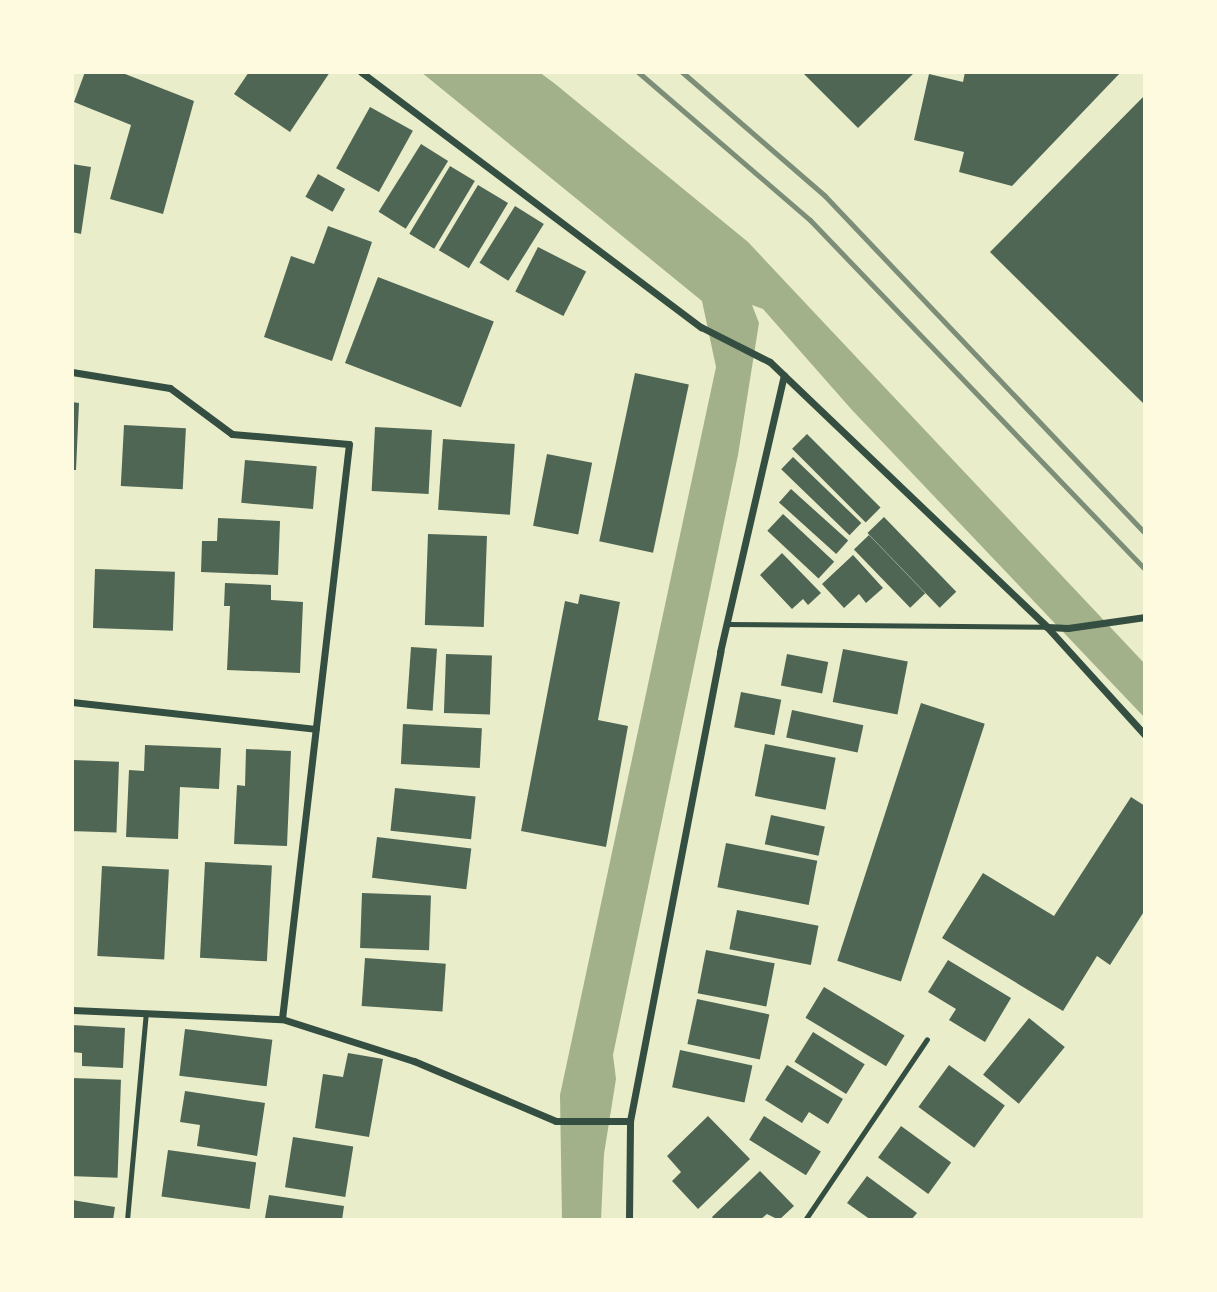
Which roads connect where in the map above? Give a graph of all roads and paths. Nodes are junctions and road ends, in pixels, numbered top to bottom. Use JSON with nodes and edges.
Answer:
{"nodes":[{"id":1,"x":361,"y":72,"type":"edge"},
{"id":2,"x":72,"y":372,"type":"edge"},
{"id":3,"x":784,"y":376,"type":"junction"},
{"id":4,"x":1145,"y":617,"type":"edge"},
{"id":5,"x":727,"y":624,"type":"junction"},
{"id":6,"x":1047,"y":627,"type":"junction"},
{"id":7,"x":72,"y":702,"type":"edge"},
{"id":8,"x":316,"y":729,"type":"junction"},
{"id":9,"x":1145,"y":735,"type":"edge"},
{"id":10,"x":72,"y":1010,"type":"edge"},
{"id":11,"x":146,"y":1013,"type":"junction"},
{"id":12,"x":282,"y":1019,"type":"junction"},
{"id":13,"x":927,"y":1039,"type":"dead end"},
{"id":14,"x":630,"y":1121,"type":"junction"},
{"id":15,"x":127,"y":1220,"type":"edge"},
{"id":16,"x":629,"y":1220,"type":"edge"},
{"id":17,"x":805,"y":1220,"type":"edge"}],
"edges":[{"from":1,"to":3,"type":"street"},
{"from":2,"to":8,"type":"street"},
{"from":3,"to":5,"type":"street"},
{"from":3,"to":6,"type":"street"},
{"from":4,"to":6,"type":"street"},
{"from":5,"to":6,"type":"lane"},
{"from":5,"to":14,"type":"street"},
{"from":6,"to":9,"type":"street"},
{"from":7,"to":8,"type":"street"},
{"from":8,"to":12,"type":"street"},
{"from":10,"to":11,"type":"street"},
{"from":11,"to":12,"type":"street"},
{"from":11,"to":15,"type":"lane"},
{"from":12,"to":14,"type":"street"},
{"from":13,"to":17,"type":"lane"},
{"from":14,"to":16,"type":"street"}]}
